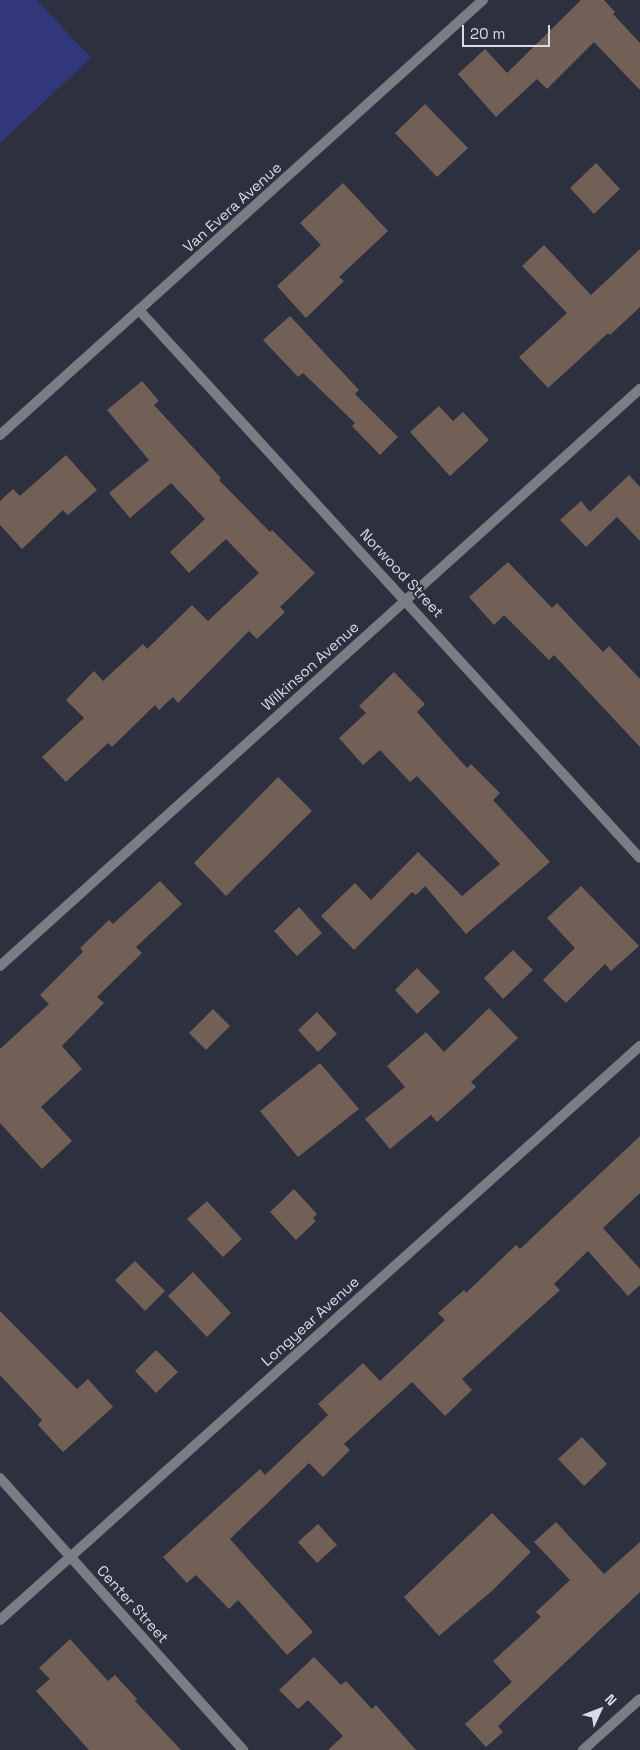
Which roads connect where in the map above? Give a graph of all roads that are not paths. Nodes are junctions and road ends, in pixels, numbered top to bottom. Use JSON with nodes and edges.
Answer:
{"nodes":[{"id":1,"x":483,"y":0,"type":"edge"},
{"id":2,"x":139,"y":310,"type":"junction"},
{"id":3,"x":640,"y":389,"type":"edge"},
{"id":4,"x":0,"y":435,"type":"edge"},
{"id":5,"x":406,"y":600,"type":"junction"},
{"id":6,"x":640,"y":858,"type":"edge"},
{"id":7,"x":0,"y":966,"type":"edge"},
{"id":8,"x":640,"y":1046,"type":"edge"},
{"id":9,"x":0,"y":1478,"type":"edge"},
{"id":10,"x":70,"y":1557,"type":"junction"},
{"id":11,"x":0,"y":1620,"type":"edge"},
{"id":12,"x":640,"y":1699,"type":"edge"},
{"id":13,"x":243,"y":1750,"type":"edge"},
{"id":14,"x":583,"y":1750,"type":"edge"}],
"edges":[{"from":1,"to":2,"type":"street","name":"Van Evera Avenue"},
{"from":2,"to":4,"type":"street","name":"Van Evera Avenue"},
{"from":2,"to":5,"type":"street","name":"Norwood Street"},
{"from":3,"to":5,"type":"street","name":"Wilkinson Avenue"},
{"from":5,"to":6,"type":"street","name":"Norwood Street"},
{"from":5,"to":7,"type":"street","name":"Wilkinson Avenue"},
{"from":8,"to":10,"type":"street","name":"Longyear Avenue"},
{"from":9,"to":10,"type":"street","name":"Center Street"},
{"from":10,"to":11,"type":"street","name":"Longyear Avenue"},
{"from":10,"to":13,"type":"street","name":"Center Street"},
{"from":12,"to":14,"type":"street"}]}
